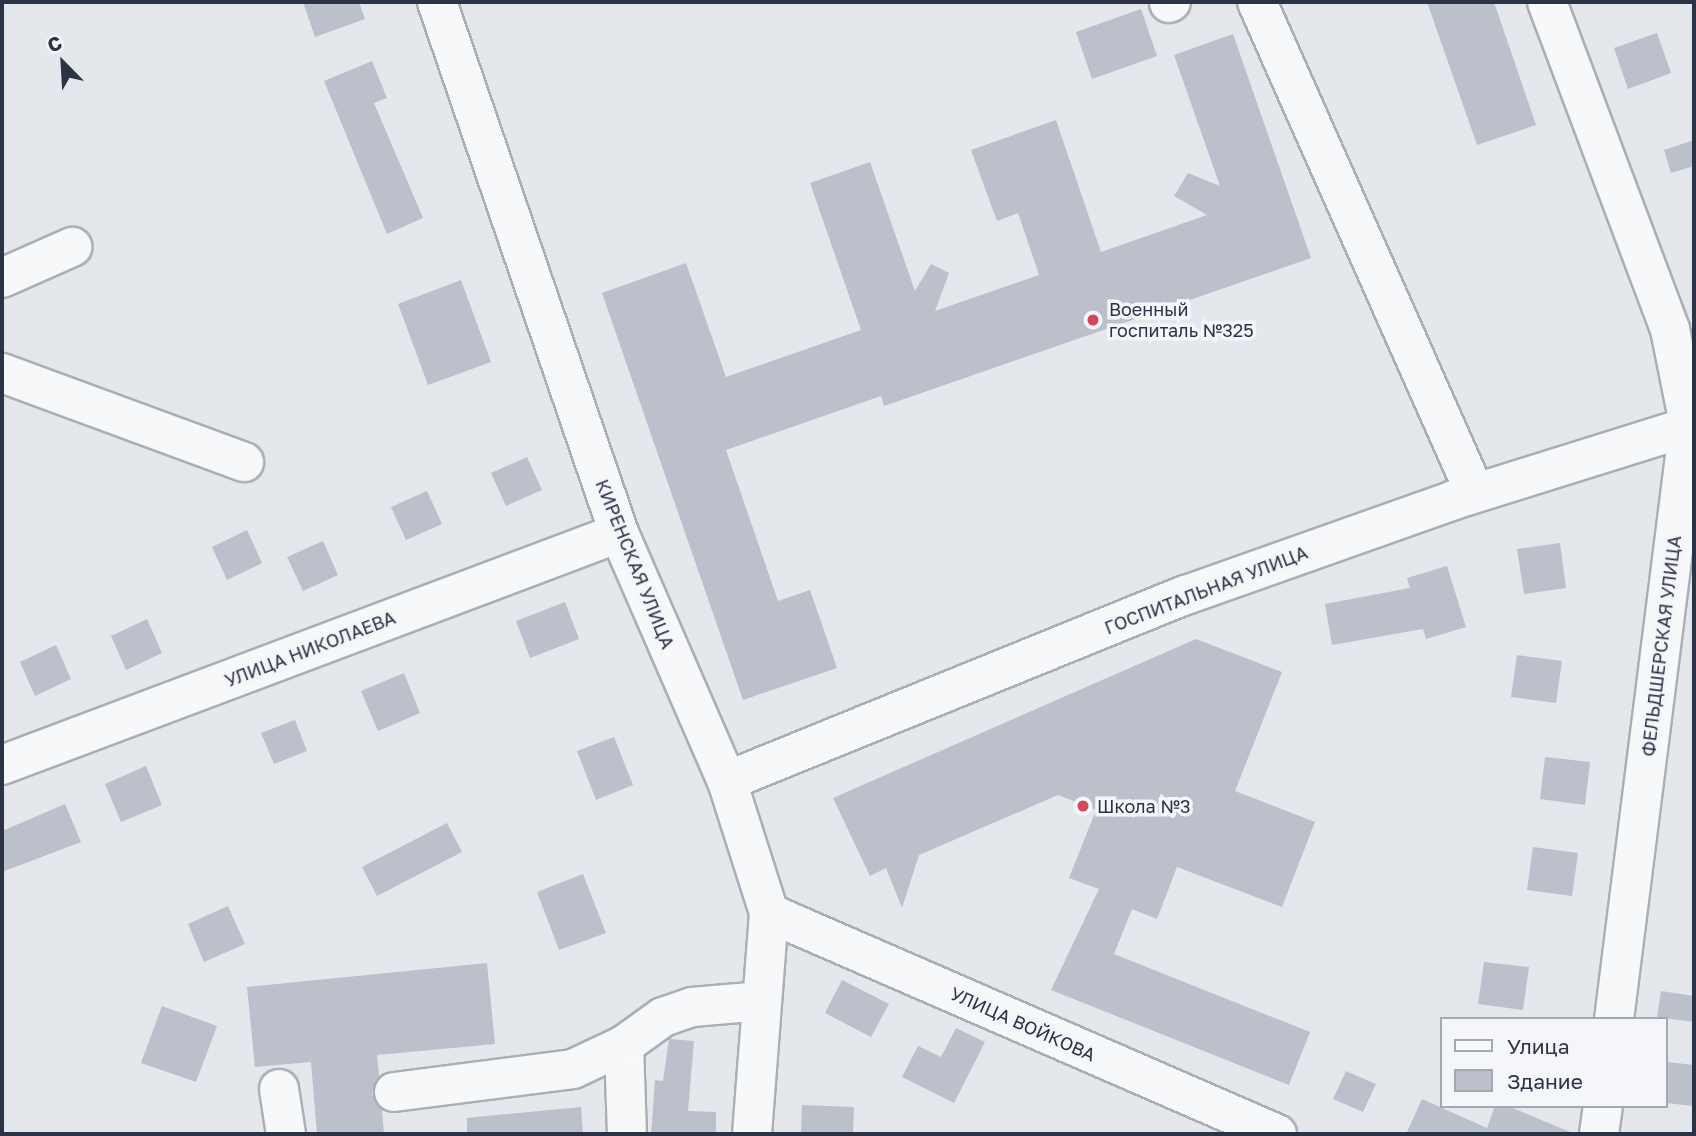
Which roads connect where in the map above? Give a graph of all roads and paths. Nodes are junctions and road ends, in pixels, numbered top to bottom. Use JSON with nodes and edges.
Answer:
{"nodes":[{"id":1,"x":437,"y":2,"type":"edge"},
{"id":2,"x":1257,"y":2,"type":"edge"},
{"id":3,"x":1547,"y":2,"type":"edge"},
{"id":4,"x":72,"y":247,"type":"dead end"},
{"id":5,"x":2,"y":278,"type":"edge"},
{"id":6,"x":2,"y":373,"type":"edge"},
{"id":7,"x":1692,"y":424,"type":"edge"},
{"id":8,"x":244,"y":461,"type":"dead end"},
{"id":9,"x":1475,"y":494,"type":"junction"},
{"id":10,"x":618,"y":533,"type":"junction"},
{"id":11,"x":2,"y":765,"type":"edge"},
{"id":12,"x":727,"y":781,"type":"junction"},
{"id":13,"x":769,"y":913,"type":"junction"},
{"id":14,"x":762,"y":1001,"type":"junction"},
{"id":15,"x":1614,"y":1017,"type":"edge"},
{"id":16,"x":624,"y":1045,"type":"junction"},
{"id":17,"x":279,"y":1089,"type":"dead end"},
{"id":18,"x":394,"y":1092,"type":"dead end"},
{"id":19,"x":1603,"y":1108,"type":"edge"},
{"id":20,"x":286,"y":1134,"type":"edge"},
{"id":21,"x":627,"y":1134,"type":"edge"},
{"id":22,"x":752,"y":1134,"type":"edge"},
{"id":23,"x":1277,"y":1134,"type":"edge"},
{"id":24,"x":1599,"y":1134,"type":"edge"}],
"edges":[{"from":1,"to":10,"type":"street","name":"КИРЕНСКАЯ УЛИЦА"},
{"from":2,"to":9,"type":"street"},
{"from":3,"to":7,"type":"street","name":"ФЕЛЬДШЕРСКАЯ УЛИЦА"},
{"from":4,"to":5,"type":"street"},
{"from":6,"to":8,"type":"street"},
{"from":7,"to":9,"type":"street","name":"ГОСПИТАЛЬНАЯ УЛИЦА"},
{"from":7,"to":15,"type":"street","name":"ФЕЛЬДШЕРСКАЯ УЛИЦА"},
{"from":9,"to":12,"type":"street","name":"ГОСПИТАЛЬНАЯ УЛИЦА"},
{"from":10,"to":11,"type":"street","name":"УЛИЦА НИКОЛАЕВА"},
{"from":10,"to":12,"type":"street","name":"КИРЕНСКАЯ УЛИЦА"},
{"from":12,"to":13,"type":"street","name":"КИРЕНСКАЯ УЛИЦА"},
{"from":13,"to":14,"type":"street","name":"КИРЕНСКАЯ УЛИЦА"},
{"from":13,"to":23,"type":"street","name":"УЛИЦА ВОЙКОВА"},
{"from":14,"to":16,"type":"street"},
{"from":14,"to":22,"type":"street","name":"КИРЕНСКАЯ УЛИЦА"},
{"from":16,"to":18,"type":"street"},
{"from":16,"to":21,"type":"street"},
{"from":17,"to":20,"type":"street"},
{"from":19,"to":24,"type":"street"}]}
